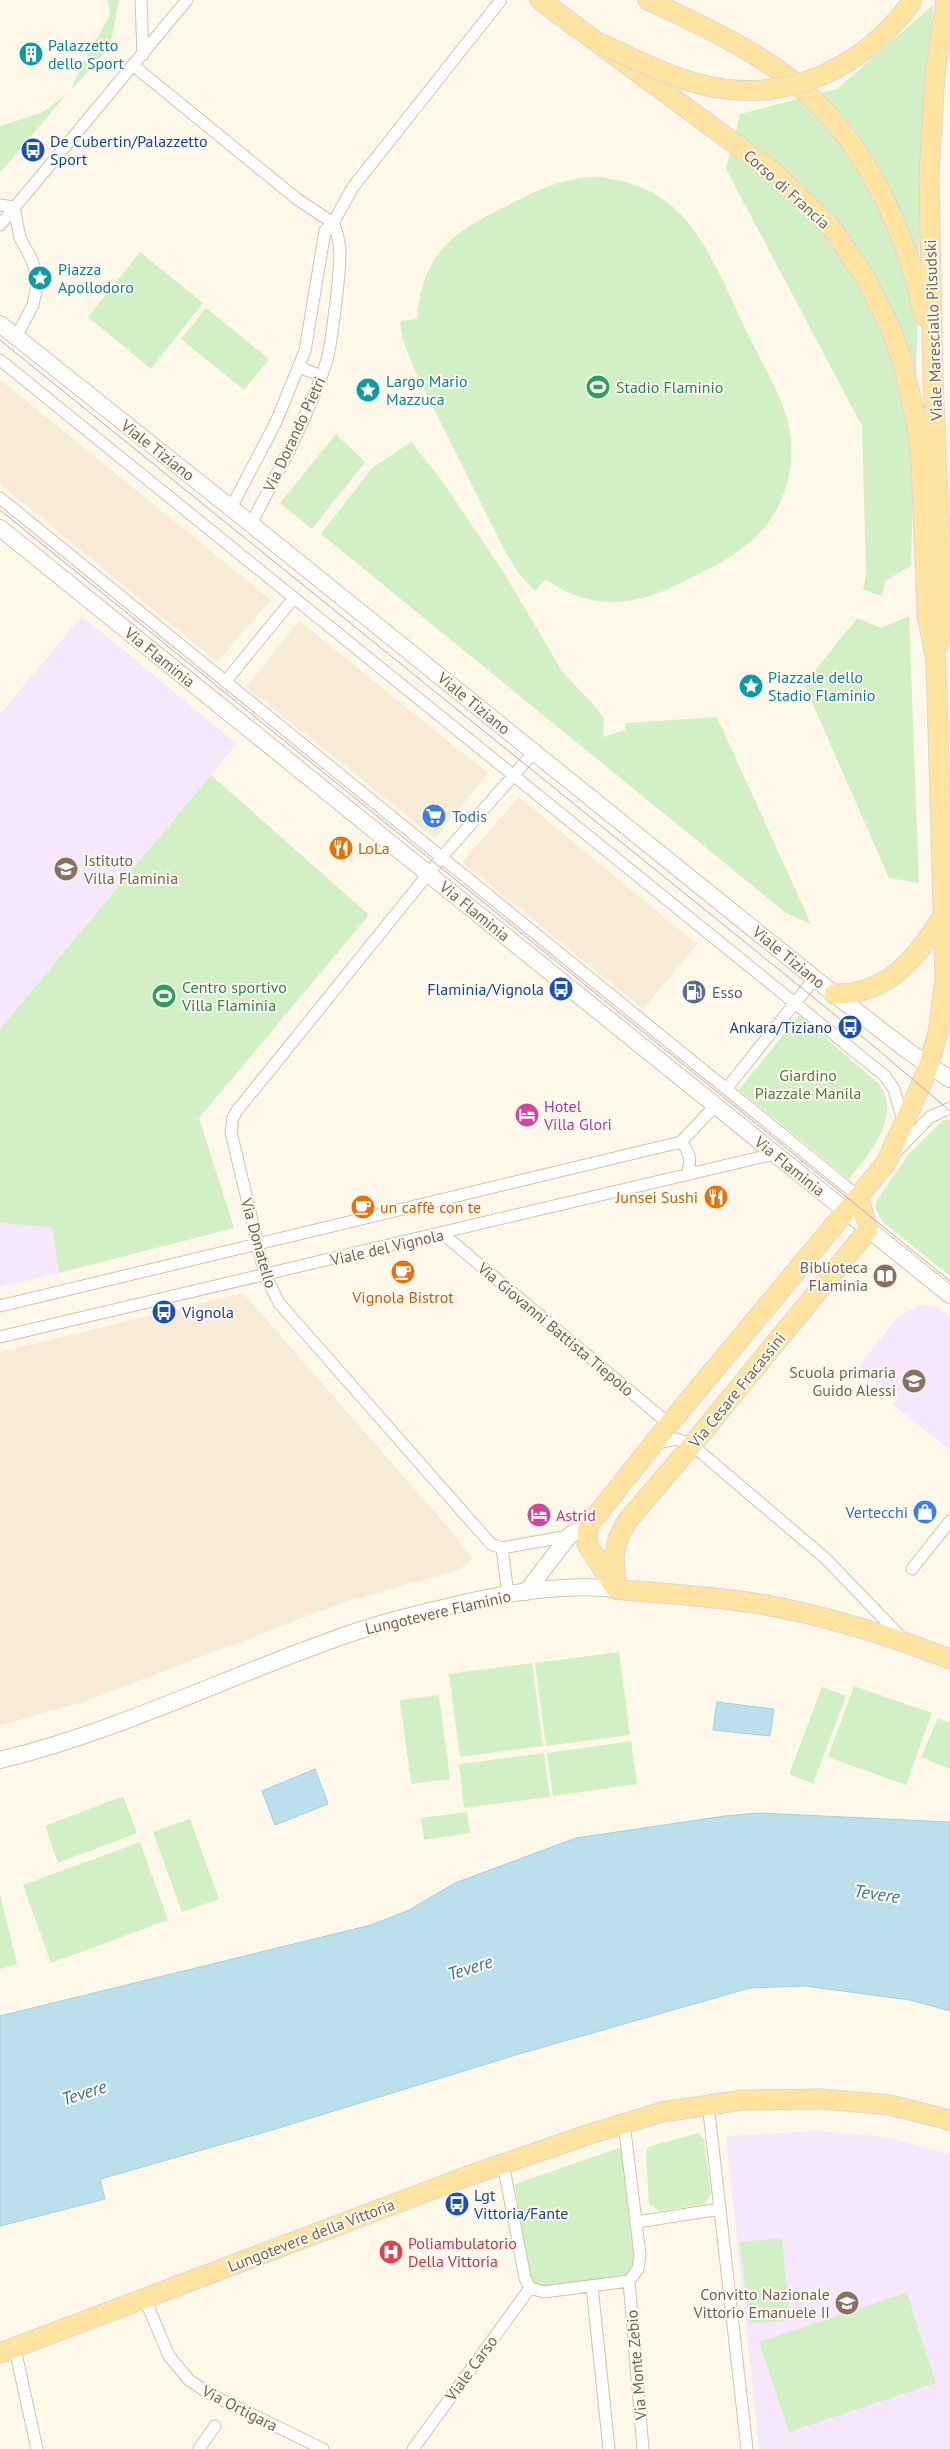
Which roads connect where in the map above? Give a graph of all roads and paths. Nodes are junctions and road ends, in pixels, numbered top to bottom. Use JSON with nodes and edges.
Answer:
{"nodes":[{"id":1,"x":141,"y":0,"type":"edge"},
{"id":2,"x":187,"y":0,"type":"edge"},
{"id":3,"x":540,"y":0,"type":"edge"},
{"id":4,"x":648,"y":0,"type":"edge"},
{"id":5,"x":913,"y":0,"type":"edge"},
{"id":6,"x":946,"y":0,"type":"edge"},
{"id":7,"x":495,"y":2,"type":"edge"},
{"id":8,"x":602,"y":44,"type":"junction"},
{"id":9,"x":143,"y":55,"type":"junction"},
{"id":10,"x":134,"y":66,"type":"junction"},
{"id":11,"x":0,"y":205,"type":"edge"},
{"id":12,"x":14,"y":207,"type":"junction"},
{"id":13,"x":332,"y":223,"type":"junction"},
{"id":14,"x":0,"y":225,"type":"edge"},
{"id":15,"x":0,"y":324,"type":"edge"},
{"id":16,"x":16,"y":338,"type":"junction"},
{"id":17,"x":1,"y":363,"type":"edge"},
{"id":18,"x":298,"y":367,"type":"junction"},
{"id":19,"x":321,"y":376,"type":"junction"},
{"id":20,"x":934,"y":379,"type":"junction"},
{"id":21,"x":909,"y":385,"type":"joint"},
{"id":22,"x":0,"y":498,"type":"edge"},
{"id":23,"x":231,"y":508,"type":"junction"},
{"id":24,"x":251,"y":524,"type":"junction"},
{"id":25,"x":0,"y":528,"type":"edge"},
{"id":26,"x":939,"y":568,"type":"edge"},
{"id":27,"x":293,"y":599,"type":"junction"},
{"id":28,"x":225,"y":682,"type":"junction"},
{"id":29,"x":534,"y":752,"type":"junction"},
{"id":30,"x":513,"y":776,"type":"junction"},
{"id":31,"x":441,"y":858,"type":"junction"},
{"id":32,"x":429,"y":874,"type":"junction"},
{"id":33,"x":942,"y":917,"type":"junction"},
{"id":34,"x":816,"y":978,"type":"junction"},
{"id":35,"x":944,"y":978,"type":"junction"},
{"id":36,"x":834,"y":994,"type":"junction"},
{"id":37,"x":795,"y":1003,"type":"junction"},
{"id":38,"x":950,"y":1019,"type":"edge"},
{"id":39,"x":928,"y":1065,"type":"junction"},
{"id":40,"x":950,"y":1079,"type":"edge"},
{"id":41,"x":727,"y":1088,"type":"junction"},
{"id":42,"x":715,"y":1106,"type":"junction"},
{"id":43,"x":950,"y":1108,"type":"edge"},
{"id":44,"x":904,"y":1122,"type":"junction"},
{"id":45,"x":681,"y":1142,"type":"junction"},
{"id":46,"x":774,"y":1154,"type":"junction"},
{"id":47,"x":886,"y":1163,"type":"junction"},
{"id":48,"x":687,"y":1174,"type":"junction"},
{"id":49,"x":858,"y":1196,"type":"junction"},
{"id":50,"x":845,"y":1211,"type":"junction"},
{"id":51,"x":868,"y":1230,"type":"junction"},
{"id":52,"x":443,"y":1234,"type":"junction"},
{"id":53,"x":257,"y":1244,"type":"junction"},
{"id":54,"x":265,"y":1275,"type":"junction"},
{"id":55,"x":950,"y":1295,"type":"edge"},
{"id":56,"x":0,"y":1306,"type":"edge"},
{"id":57,"x":0,"y":1338,"type":"edge"},
{"id":58,"x":669,"y":1424,"type":"junction"},
{"id":59,"x":653,"y":1444,"type":"junction"},
{"id":60,"x":692,"y":1445,"type":"junction"},
{"id":61,"x":591,"y":1521,"type":"junction"},
{"id":62,"x":950,"y":1521,"type":"edge"},
{"id":63,"x":569,"y":1536,"type":"junction"},
{"id":64,"x":502,"y":1548,"type":"junction"},
{"id":65,"x":912,"y":1569,"type":"dead end"},
{"id":66,"x":616,"y":1589,"type":"junction"},
{"id":67,"x":526,"y":1592,"type":"junction"},
{"id":68,"x":508,"y":1594,"type":"junction"},
{"id":69,"x":907,"y":1643,"type":"junction"},
{"id":70,"x":950,"y":1660,"type":"edge"},
{"id":71,"x":0,"y":1760,"type":"edge"},
{"id":72,"x":708,"y":2103,"type":"junction"},
{"id":73,"x":950,"y":2120,"type":"edge"},
{"id":74,"x":624,"y":2122,"type":"junction"},
{"id":75,"x":503,"y":2163,"type":"junction"},
{"id":76,"x":720,"y":2208,"type":"junction"},
{"id":77,"x":637,"y":2222,"type":"junction"},
{"id":78,"x":629,"y":2281,"type":"junction"},
{"id":79,"x":592,"y":2286,"type":"junction"},
{"id":80,"x":530,"y":2288,"type":"junction"},
{"id":81,"x":145,"y":2299,"type":"junction"},
{"id":82,"x":7,"y":2351,"type":"edge"},
{"id":83,"x":215,"y":2426,"type":"dead end"},
{"id":84,"x":37,"y":2449,"type":"edge"},
{"id":85,"x":199,"y":2449,"type":"edge"},
{"id":86,"x":323,"y":2449,"type":"edge"},
{"id":87,"x":413,"y":2449,"type":"edge"},
{"id":88,"x":609,"y":2449,"type":"edge"},
{"id":89,"x":643,"y":2449,"type":"edge"},
{"id":90,"x":746,"y":2449,"type":"edge"}],
"edges":[{"from":1,"to":9,"type":"street"},
{"from":2,"to":9,"type":"street"},
{"from":3,"to":8,"type":"main road","name":"Corso di Francia"},
{"from":4,"to":20,"type":"main road"},
{"from":5,"to":8,"type":"main road","name":"Corso di Francia","bridge":true},
{"from":6,"to":20,"type":"main road","name":"Viale Maresciallo Pilsudski"},
{"from":7,"to":13,"type":"street","name":"Via Dorando Pietri"},
{"from":8,"to":21,"type":"main road","name":"Corso di Francia","bridge":true},
{"from":9,"to":10,"type":"street"},
{"from":10,"to":12,"type":"street"},
{"from":10,"to":13,"type":"street"},
{"from":11,"to":12,"type":"street"},
{"from":12,"to":14,"type":"street"},
{"from":12,"to":16,"type":"street"},
{"from":13,"to":18,"type":"street","name":"Via Dorando Pietri"},
{"from":13,"to":19,"type":"street","name":"Via Dorando Pietri"},
{"from":15,"to":16,"type":"street","name":"Viale Tiziano"},
{"from":16,"to":23,"type":"street","name":"Viale Tiziano"},
{"from":17,"to":27,"type":"street","name":"Viale Tiziano"},
{"from":18,"to":19,"type":"street"},
{"from":18,"to":23,"type":"street","name":"Via Dorando Pietri"},
{"from":19,"to":24,"type":"street","name":"Via Dorando Pietri"},
{"from":20,"to":26,"type":"main road","name":"Viale Maresciallo Pilsudski"},
{"from":21,"to":26,"type":"main road","name":"Viale Maresciallo Pilsudski"},
{"from":22,"to":28,"type":"street","name":"Via Flaminia"},
{"from":23,"to":24,"type":"street","name":"Viale Tiziano"},
{"from":24,"to":29,"type":"street","name":"Viale Tiziano"},
{"from":25,"to":32,"type":"street","name":"Via Flaminia"},
{"from":26,"to":33,"type":"main road","name":"Viale Maresciallo Pilsudski"},
{"from":27,"to":28,"type":"street"},
{"from":27,"to":30,"type":"street","name":"Viale Tiziano"},
{"from":28,"to":31,"type":"street","name":"Via Flaminia"},
{"from":29,"to":30,"type":"street","name":"Via Donatello"},
{"from":29,"to":34,"type":"street","name":"Viale Tiziano"},
{"from":30,"to":31,"type":"street","name":"Via Donatello"},
{"from":30,"to":37,"type":"street","name":"Viale Tiziano"},
{"from":31,"to":32,"type":"street","name":"Via Donatello"},
{"from":31,"to":41,"type":"street","name":"Via Flaminia"},
{"from":32,"to":42,"type":"street","name":"Via Flaminia"},
{"from":32,"to":53,"type":"street","name":"Via Donatello"},
{"from":33,"to":35,"type":"main road","name":"Viale Maresciallo Pilsudski"},
{"from":33,"to":36,"type":"main road"},
{"from":34,"to":36,"type":"street","name":"Viale Tiziano"},
{"from":34,"to":37,"type":"street"},
{"from":35,"to":38,"type":"main road"},
{"from":35,"to":39,"type":"main road","name":"Via Cesare Fracassini"},
{"from":36,"to":39,"type":"street","name":"Viale Tiziano"},
{"from":37,"to":41,"type":"street"},
{"from":37,"to":44,"type":"street","name":"Viale Tiziano"},
{"from":39,"to":40,"type":"street","name":"Viale Tiziano"},
{"from":39,"to":44,"type":"main road","name":"Via Cesare Fracassini"},
{"from":41,"to":49,"type":"street","name":"Via Flaminia"},
{"from":42,"to":45,"type":"street"},
{"from":42,"to":46,"type":"street","name":"Via Flaminia"},
{"from":43,"to":47,"type":"street"},
{"from":44,"to":47,"type":"main road","name":"Via Cesare Fracassini"},
{"from":45,"to":48,"type":"street"},
{"from":45,"to":53,"type":"street","name":"Viale del Vignola"},
{"from":46,"to":48,"type":"street","name":"Viale del Vignola"},
{"from":46,"to":50,"type":"street","name":"Via Flaminia"},
{"from":47,"to":49,"type":"main road","name":"Via Cesare Fracassini"},
{"from":48,"to":52,"type":"street","name":"Viale del Vignola"},
{"from":49,"to":50,"type":"main road","name":"Via Cesare Fracassini"},
{"from":49,"to":51,"type":"main road"},
{"from":50,"to":51,"type":"street","name":"Via Flaminia"},
{"from":50,"to":58,"type":"main road","name":"Via Cesare Fracassini"},
{"from":51,"to":55,"type":"street","name":"Via Flaminia"},
{"from":51,"to":60,"type":"main road","name":"Via Cesare Fracassini"},
{"from":52,"to":54,"type":"street","name":"Viale del Vignola"},
{"from":52,"to":58,"type":"street","name":"Via Giovanni Battista Tiepolo"},
{"from":53,"to":54,"type":"street","name":"Via Donatello"},
{"from":53,"to":56,"type":"street","name":"Viale del Vignola"},
{"from":54,"to":57,"type":"street","name":"Viale del Vignola"},
{"from":54,"to":64,"type":"street","name":"Via Donatello"},
{"from":58,"to":59,"type":"main road","name":"Via Cesare Fracassini"},
{"from":59,"to":60,"type":"street"},
{"from":59,"to":61,"type":"main road","name":"Via Cesare Fracassini"},
{"from":60,"to":66,"type":"main road","name":"Via Cesare Fracassini"},
{"from":60,"to":69,"type":"street"},
{"from":61,"to":63,"type":"street"},
{"from":61,"to":66,"type":"main road"},
{"from":62,"to":65,"type":"street"},
{"from":63,"to":64,"type":"street"},
{"from":63,"to":67,"type":"street"},
{"from":64,"to":68,"type":"street"},
{"from":66,"to":67,"type":"street","name":"Lungotevere Flaminio"},
{"from":66,"to":69,"type":"main road","name":"Lungotevere Flaminio"},
{"from":67,"to":68,"type":"street","name":"Lungotevere Flaminio"},
{"from":68,"to":71,"type":"street","name":"Lungotevere Flaminio"},
{"from":69,"to":70,"type":"main road","name":"Lungotevere Flaminio"},
{"from":72,"to":73,"type":"main road","name":"Lungotevere della Vittoria"},
{"from":72,"to":74,"type":"main road","name":"Lungotevere della Vittoria"},
{"from":72,"to":76,"type":"street"},
{"from":74,"to":75,"type":"main road","name":"Lungotevere della Vittoria"},
{"from":74,"to":77,"type":"street"},
{"from":75,"to":80,"type":"street"},
{"from":75,"to":81,"type":"main road","name":"Lungotevere della Vittoria"},
{"from":76,"to":77,"type":"street"},
{"from":76,"to":90,"type":"street"},
{"from":77,"to":78,"type":"street"},
{"from":78,"to":79,"type":"street"},
{"from":78,"to":89,"type":"street","name":"Via Monte Zebio"},
{"from":79,"to":80,"type":"street"},
{"from":79,"to":88,"type":"street"},
{"from":80,"to":87,"type":"street","name":"Viale Carso"},
{"from":81,"to":82,"type":"main road","name":"Lungotevere della Vittoria"},
{"from":81,"to":86,"type":"street","name":"Via Ortigara"},
{"from":82,"to":84,"type":"street"},
{"from":83,"to":85,"type":"street"}]}
